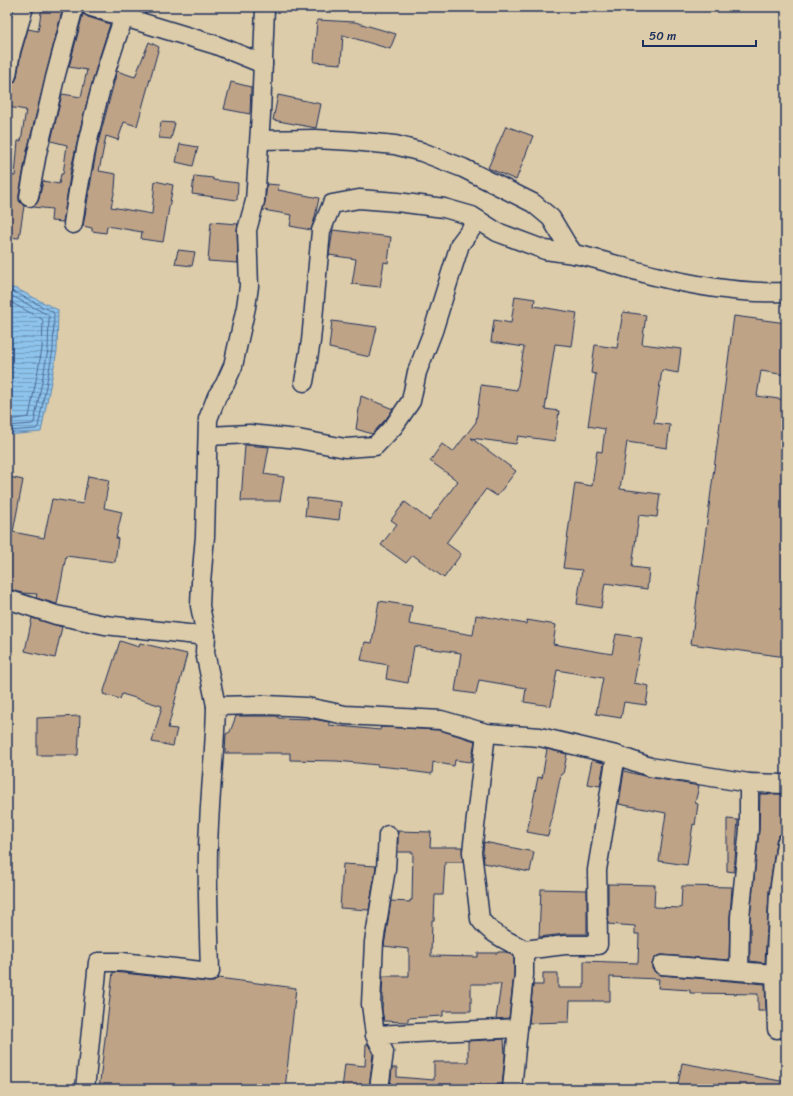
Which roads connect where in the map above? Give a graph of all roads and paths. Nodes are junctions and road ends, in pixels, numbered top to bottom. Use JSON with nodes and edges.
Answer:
{"nodes":[{"id":1,"x":24,"y":7,"type":"edge"},
{"id":2,"x":74,"y":7,"type":"edge"},
{"id":3,"x":91,"y":7,"type":"edge"},
{"id":4,"x":265,"y":7,"type":"edge"},
{"id":5,"x":124,"y":17,"type":"junction"},
{"id":6,"x":263,"y":64,"type":"junction"},
{"id":7,"x":7,"y":75,"type":"edge"},
{"id":8,"x":260,"y":140,"type":"junction"},
{"id":9,"x":29,"y":197,"type":"dead end"},
{"id":10,"x":478,"y":220,"type":"junction"},
{"id":11,"x":73,"y":224,"type":"dead end"},
{"id":12,"x":574,"y":254,"type":"junction"},
{"id":13,"x":786,"y":292,"type":"edge"},
{"id":14,"x":304,"y":382,"type":"dead end"},
{"id":15,"x":208,"y":436,"type":"junction"},
{"id":16,"x":7,"y":600,"type":"edge"},
{"id":17,"x":206,"y":636,"type":"junction"},
{"id":18,"x":216,"y":706,"type":"junction"},
{"id":19,"x":486,"y":733,"type":"junction"},
{"id":20,"x":616,"y":756,"type":"junction"},
{"id":21,"x":749,"y":783,"type":"junction"},
{"id":22,"x":786,"y":784,"type":"edge"},
{"id":23,"x":388,"y":834,"type":"dead end"},
{"id":24,"x":786,"y":843,"type":"edge"},
{"id":25,"x":524,"y":950,"type":"junction"},
{"id":26,"x":662,"y":965,"type":"dead end"},
{"id":27,"x":739,"y":971,"type":"junction"},
{"id":28,"x":775,"y":974,"type":"junction"},
{"id":29,"x":518,"y":1028,"type":"junction"},
{"id":30,"x":777,"y":1029,"type":"dead end"},
{"id":31,"x":375,"y":1035,"type":"junction"},
{"id":32,"x":85,"y":1089,"type":"edge"},
{"id":33,"x":379,"y":1089,"type":"edge"},
{"id":34,"x":512,"y":1089,"type":"edge"}],
"edges":[{"from":1,"to":7,"type":"street"},
{"from":2,"to":9,"type":"street"},
{"from":3,"to":5,"type":"street"},
{"from":4,"to":6,"type":"street"},
{"from":5,"to":6,"type":"street"},
{"from":5,"to":11,"type":"street"},
{"from":6,"to":8,"type":"street"},
{"from":8,"to":12,"type":"street"},
{"from":8,"to":15,"type":"street"},
{"from":10,"to":12,"type":"street"},
{"from":10,"to":14,"type":"street"},
{"from":10,"to":15,"type":"street"},
{"from":12,"to":13,"type":"street"},
{"from":15,"to":17,"type":"street"},
{"from":16,"to":17,"type":"street"},
{"from":17,"to":18,"type":"street"},
{"from":18,"to":19,"type":"street"},
{"from":18,"to":32,"type":"street"},
{"from":19,"to":20,"type":"street"},
{"from":19,"to":25,"type":"street"},
{"from":20,"to":21,"type":"street"},
{"from":20,"to":25,"type":"street"},
{"from":21,"to":22,"type":"street"},
{"from":21,"to":27,"type":"street"},
{"from":23,"to":31,"type":"street"},
{"from":24,"to":28,"type":"street"},
{"from":25,"to":29,"type":"street"},
{"from":26,"to":27,"type":"street"},
{"from":27,"to":28,"type":"street"},
{"from":28,"to":30,"type":"street"},
{"from":29,"to":31,"type":"street"},
{"from":29,"to":34,"type":"street"},
{"from":31,"to":33,"type":"street"}]}
